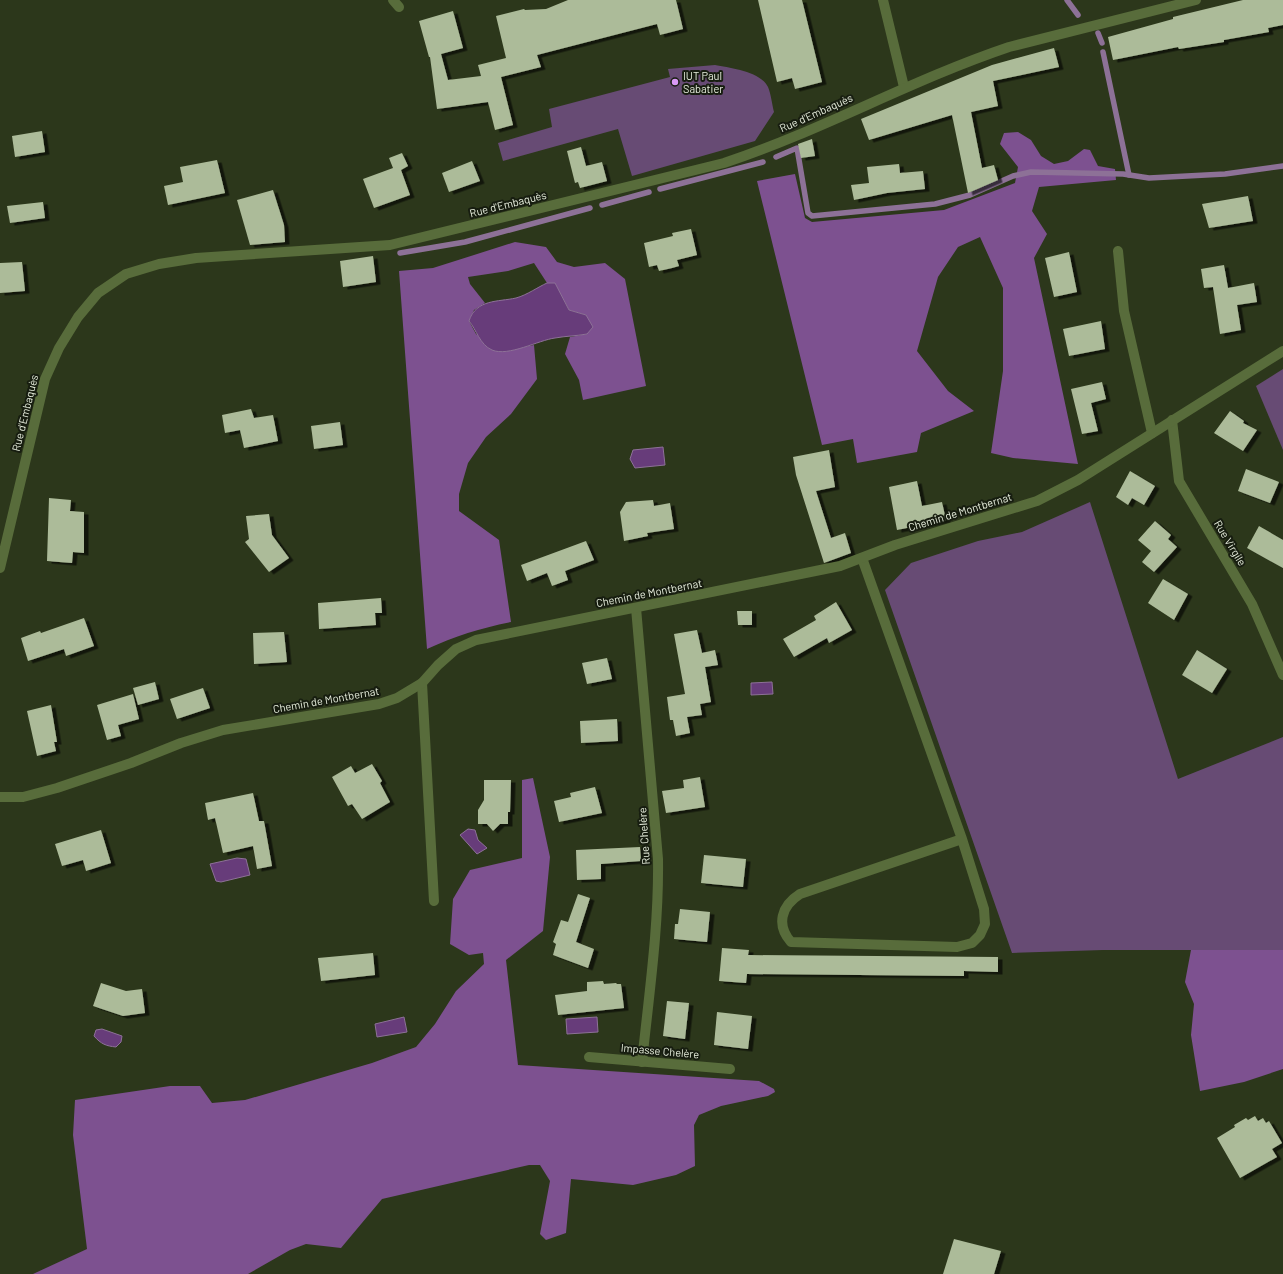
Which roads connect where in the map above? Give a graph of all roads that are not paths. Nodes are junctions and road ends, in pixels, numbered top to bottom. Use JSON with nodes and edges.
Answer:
{"nodes":[{"id":1,"x":883,"y":0,"type":"edge"},
{"id":2,"x":1196,"y":0,"type":"edge"},
{"id":3,"x":904,"y":87,"type":"junction"},
{"id":4,"x":1118,"y":251,"type":"dead end"},
{"id":5,"x":1283,"y":351,"type":"edge"},
{"id":6,"x":1172,"y":420,"type":"junction"},
{"id":7,"x":1152,"y":433,"type":"junction"},
{"id":8,"x":862,"y":558,"type":"junction"},
{"id":9,"x":0,"y":568,"type":"edge"},
{"id":10,"x":636,"y":608,"type":"junction"},
{"id":11,"x":1283,"y":675,"type":"edge"},
{"id":12,"x":422,"y":682,"type":"junction"},
{"id":13,"x":0,"y":797,"type":"edge"},
{"id":14,"x":962,"y":839,"type":"junction"},
{"id":15,"x":434,"y":901,"type":"dead end"},
{"id":16,"x":589,"y":1057,"type":"dead end"},
{"id":17,"x":642,"y":1062,"type":"junction"},
{"id":18,"x":730,"y":1069,"type":"dead end"}],
"edges":[{"from":1,"to":3,"type":"street"},
{"from":2,"to":3,"type":"street","name":"Rue d'Embaquès"},
{"from":3,"to":9,"type":"street","name":"Rue d'Embaquès"},
{"from":4,"to":7,"type":"street"},
{"from":5,"to":6,"type":"street","name":"Chemin de Montbernat"},
{"from":6,"to":7,"type":"street","name":"Chemin de Montbernat"},
{"from":6,"to":11,"type":"street","name":"Rue Virgile"},
{"from":7,"to":8,"type":"street","name":"Chemin de Montbernat"},
{"from":8,"to":10,"type":"street","name":"Chemin de Montbernat"},
{"from":8,"to":14,"type":"street"},
{"from":10,"to":12,"type":"street","name":"Chemin de Montbernat"},
{"from":10,"to":17,"type":"street","name":"Rue Chelère"},
{"from":12,"to":13,"type":"street","name":"Chemin de Montbernat"},
{"from":12,"to":15,"type":"street"},
{"from":14,"to":14,"type":"street"},
{"from":16,"to":17,"type":"street","name":"Impasse Chelère"},
{"from":17,"to":18,"type":"street","name":"Impasse Chelère"}]}
